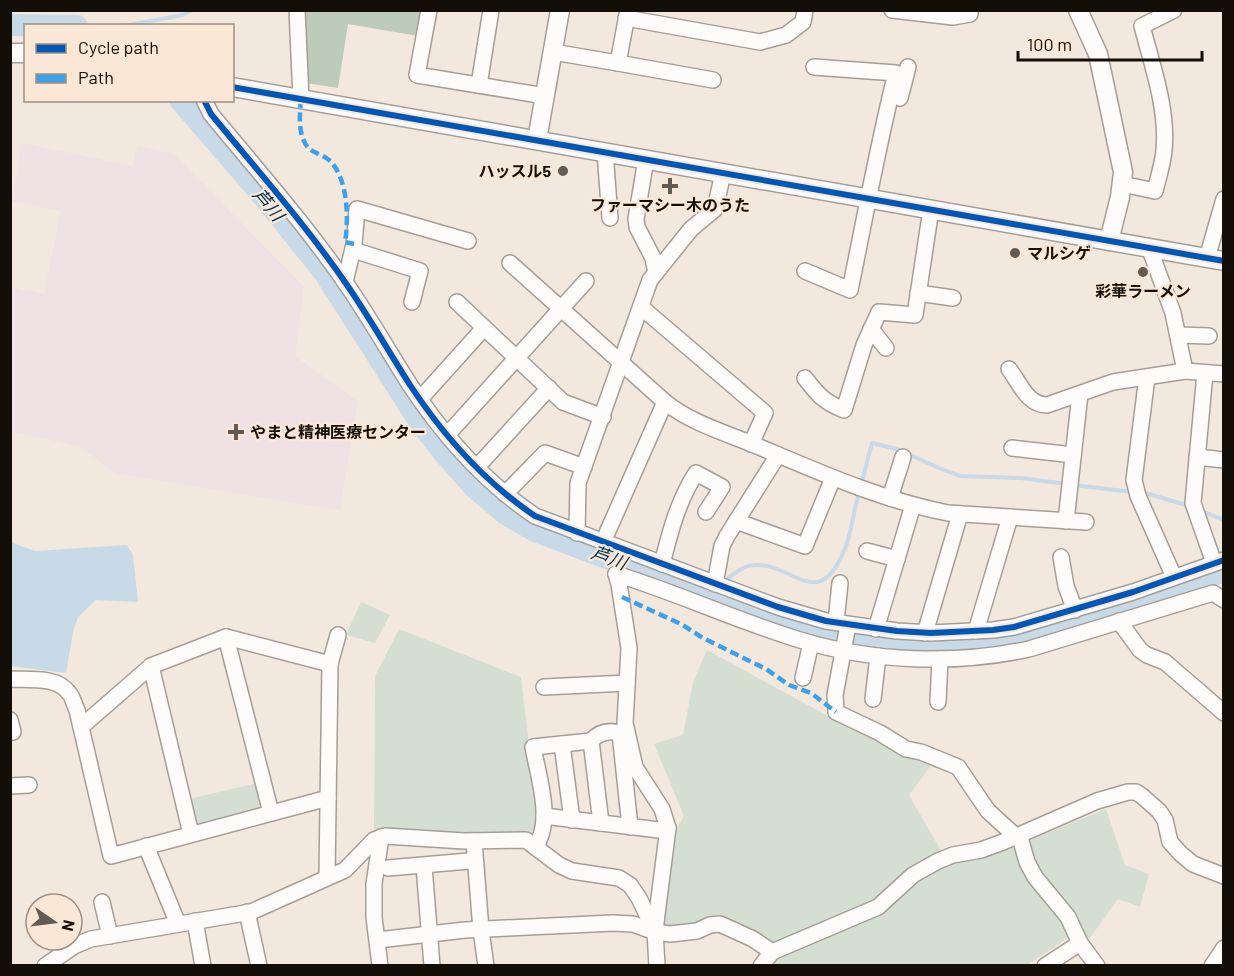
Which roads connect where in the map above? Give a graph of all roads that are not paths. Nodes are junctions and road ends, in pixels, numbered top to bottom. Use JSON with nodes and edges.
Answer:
{"nodes":[{"id":1,"x":297,"y":10,"type":"edge"},
{"id":2,"x":429,"y":10,"type":"edge"},
{"id":3,"x":491,"y":10,"type":"edge"},
{"id":4,"x":560,"y":10,"type":"edge"},
{"id":5,"x":805,"y":10,"type":"edge"},
{"id":6,"x":892,"y":10,"type":"edge"},
{"id":7,"x":970,"y":10,"type":"edge"},
{"id":8,"x":1078,"y":10,"type":"edge"},
{"id":9,"x":1174,"y":10,"type":"edge"},
{"id":10,"x":627,"y":14,"type":"edge"},
{"id":11,"x":553,"y":52,"type":"junction"},
{"id":12,"x":618,"y":63,"type":"junction"},
{"id":13,"x":814,"y":67,"type":"dead end"},
{"id":14,"x":908,"y":67,"type":"dead end"},
{"id":15,"x":713,"y":80,"type":"dead end"},
{"id":16,"x":479,"y":85,"type":"junction"},
{"id":17,"x":234,"y":87,"type":"edge"},
{"id":18,"x":545,"y":96,"type":"junction"},
{"id":19,"x":301,"y":99,"type":"junction"},
{"id":20,"x":205,"y":102,"type":"edge"},
{"id":21,"x":882,"y":126,"type":"junction"},
{"id":22,"x":537,"y":140,"type":"junction"},
{"id":23,"x":605,"y":152,"type":"junction"},
{"id":24,"x":646,"y":159,"type":"junction"},
{"id":25,"x":723,"y":173,"type":"junction"},
{"id":26,"x":1122,"y":184,"type":"junction"},
{"id":27,"x":869,"y":199,"type":"junction"},
{"id":28,"x":1224,"y":199,"type":"edge"},
{"id":29,"x":931,"y":209,"type":"junction"},
{"id":30,"x":610,"y":218,"type":"dead end"},
{"id":31,"x":468,"y":241,"type":"dead end"},
{"id":32,"x":1109,"y":241,"type":"junction"},
{"id":33,"x":1149,"y":248,"type":"junction"},
{"id":34,"x":353,"y":250,"type":"junction"},
{"id":35,"x":1219,"y":261,"type":"edge"},
{"id":36,"x":510,"y":263,"type":"dead end"},
{"id":37,"x":805,"y":271,"type":"dead end"},
{"id":38,"x":656,"y":273,"type":"junction"},
{"id":39,"x":586,"y":281,"type":"dead end"},
{"id":40,"x":345,"y":282,"type":"junction"},
{"id":41,"x":918,"y":292,"type":"junction"},
{"id":42,"x":953,"y":298,"type":"dead end"},
{"id":43,"x":412,"y":302,"type":"dead end"},
{"id":44,"x":457,"y":302,"type":"dead end"},
{"id":45,"x":641,"y":307,"type":"junction"},
{"id":46,"x":561,"y":309,"type":"junction"},
{"id":47,"x":484,"y":328,"type":"junction"},
{"id":48,"x":871,"y":329,"type":"junction"},
{"id":49,"x":1179,"y":335,"type":"junction"},
{"id":50,"x":1209,"y":336,"type":"dead end"},
{"id":51,"x":886,"y":348,"type":"dead end"},
{"id":52,"x":516,"y":358,"type":"junction"},
{"id":53,"x":622,"y":364,"type":"junction"},
{"id":54,"x":1009,"y":369,"type":"dead end"},
{"id":55,"x":1185,"y":371,"type":"junction"},
{"id":56,"x":1205,"y":373,"type":"junction"},
{"id":57,"x":1224,"y":374,"type":"edge"},
{"id":58,"x":1147,"y":377,"type":"junction"},
{"id":59,"x":805,"y":378,"type":"dead end"},
{"id":60,"x":549,"y":388,"type":"junction"},
{"id":61,"x":1080,"y":393,"type":"junction"},
{"id":62,"x":420,"y":399,"type":"junction"},
{"id":63,"x":665,"y":402,"type":"junction"},
{"id":64,"x":603,"y":417,"type":"junction"},
{"id":65,"x":448,"y":434,"type":"junction"},
{"id":66,"x":751,"y":444,"type":"junction"},
{"id":67,"x":1012,"y":448,"type":"dead end"},
{"id":68,"x":1073,"y":454,"type":"junction"},
{"id":69,"x":778,"y":455,"type":"junction"},
{"id":70,"x":903,"y":457,"type":"dead end"},
{"id":71,"x":1197,"y":457,"type":"junction"},
{"id":72,"x":1224,"y":460,"type":"edge"},
{"id":73,"x":477,"y":467,"type":"junction"},
{"id":74,"x":584,"y":467,"type":"junction"},
{"id":75,"x":833,"y":478,"type":"junction"},
{"id":76,"x":505,"y":494,"type":"junction"},
{"id":77,"x":890,"y":498,"type":"junction"},
{"id":78,"x":913,"y":505,"type":"junction"},
{"id":79,"x":706,"y":512,"type":"dead end"},
{"id":80,"x":960,"y":514,"type":"junction"},
{"id":81,"x":1010,"y":517,"type":"junction"},
{"id":82,"x":736,"y":521,"type":"junction"},
{"id":83,"x":1066,"y":521,"type":"junction"},
{"id":84,"x":1086,"y":522,"type":"dead end"},
{"id":85,"x":577,"y":533,"type":"junction"},
{"id":86,"x":603,"y":542,"type":"junction"},
{"id":87,"x":624,"y":550,"type":"junction"},
{"id":88,"x":867,"y":551,"type":"dead end"},
{"id":89,"x":1061,"y":557,"type":"dead end"},
{"id":90,"x":897,"y":559,"type":"junction"},
{"id":91,"x":1219,"y":561,"type":"edge"},
{"id":92,"x":662,"y":564,"type":"junction"},
{"id":93,"x":1192,"y":570,"type":"junction"},
{"id":94,"x":616,"y":574,"type":"junction"},
{"id":95,"x":1174,"y":577,"type":"junction"},
{"id":96,"x":840,"y":583,"type":"dead end"},
{"id":97,"x":715,"y":584,"type":"junction"},
{"id":98,"x":1215,"y":595,"type":"edge"},
{"id":99,"x":1075,"y":610,"type":"junction"},
{"id":100,"x":1119,"y":621,"type":"junction"},
{"id":101,"x":842,"y":623,"type":"junction"},
{"id":102,"x":876,"y":628,"type":"junction"},
{"id":103,"x":976,"y":631,"type":"junction"},
{"id":104,"x":925,"y":633,"type":"junction"},
{"id":105,"x":338,"y":635,"type":"dead end"},
{"id":106,"x":226,"y":637,"type":"junction"},
{"id":107,"x":812,"y":643,"type":"junction"},
{"id":108,"x":843,"y":651,"type":"junction"},
{"id":109,"x":878,"y":656,"type":"junction"},
{"id":110,"x":940,"y":659,"type":"junction"},
{"id":111,"x":330,"y":664,"type":"junction"},
{"id":112,"x":151,"y":666,"type":"junction"},
{"id":113,"x":803,"y":678,"type":"dead end"},
{"id":114,"x":10,"y":680,"type":"edge"},
{"id":115,"x":627,"y":683,"type":"junction"},
{"id":116,"x":544,"y":687,"type":"dead end"},
{"id":117,"x":873,"y":699,"type":"dead end"},
{"id":118,"x":938,"y":702,"type":"dead end"},
{"id":119,"x":1224,"y":713,"type":"edge"},
{"id":120,"x":81,"y":727,"type":"junction"},
{"id":121,"x":591,"y":741,"type":"junction"},
{"id":122,"x":562,"y":744,"type":"junction"},
{"id":123,"x":28,"y":785,"type":"dead end"},
{"id":124,"x":10,"y":786,"type":"edge"},
{"id":125,"x":328,"y":798,"type":"junction"},
{"id":126,"x":271,"y":813,"type":"junction"},
{"id":127,"x":544,"y":816,"type":"junction"},
{"id":128,"x":572,"y":820,"type":"junction"},
{"id":129,"x":601,"y":823,"type":"junction"},
{"id":130,"x":630,"y":827,"type":"junction"},
{"id":131,"x":668,"y":828,"type":"junction"},
{"id":132,"x":192,"y":834,"type":"junction"},
{"id":133,"x":381,"y":837,"type":"junction"},
{"id":134,"x":1017,"y":837,"type":"junction"},
{"id":135,"x":474,"y":841,"type":"junction"},
{"id":136,"x":146,"y":846,"type":"junction"},
{"id":137,"x":535,"y":847,"type":"junction"},
{"id":138,"x":469,"y":861,"type":"dead end"},
{"id":139,"x":424,"y":866,"type":"junction"},
{"id":140,"x":388,"y":868,"type":"dead end"},
{"id":141,"x":1224,"y":876,"type":"edge"},
{"id":142,"x":327,"y":877,"type":"junction"},
{"id":143,"x":102,"y":902,"type":"dead end"},
{"id":144,"x":247,"y":912,"type":"junction"},
{"id":145,"x":195,"y":921,"type":"junction"},
{"id":146,"x":178,"y":924,"type":"junction"},
{"id":147,"x":481,"y":930,"type":"junction"},
{"id":148,"x":655,"y":932,"type":"junction"},
{"id":149,"x":429,"y":934,"type":"junction"},
{"id":150,"x":110,"y":936,"type":"junction"},
{"id":151,"x":378,"y":939,"type":"junction"},
{"id":152,"x":1080,"y":943,"type":"junction"},
{"id":153,"x":1224,"y":948,"type":"edge"},
{"id":154,"x":772,"y":952,"type":"junction"},
{"id":155,"x":45,"y":966,"type":"edge"},
{"id":156,"x":203,"y":966,"type":"edge"},
{"id":157,"x":259,"y":966,"type":"edge"},
{"id":158,"x":380,"y":966,"type":"edge"},
{"id":159,"x":432,"y":966,"type":"edge"},
{"id":160,"x":486,"y":966,"type":"edge"},
{"id":161,"x":657,"y":966,"type":"edge"},
{"id":162,"x":761,"y":966,"type":"edge"},
{"id":163,"x":1045,"y":966,"type":"edge"},
{"id":164,"x":1097,"y":966,"type":"edge"},
{"id":165,"x":1212,"y":966,"type":"edge"}],
"edges":[{"from":1,"to":19,"type":"street"},
{"from":2,"to":16,"type":"street"},
{"from":3,"to":16,"type":"street"},
{"from":4,"to":11,"type":"street"},
{"from":5,"to":10,"type":"street"},
{"from":6,"to":7,"type":"street"},
{"from":8,"to":26,"type":"street"},
{"from":9,"to":26,"type":"street"},
{"from":10,"to":12,"type":"street"},
{"from":11,"to":12,"type":"street"},
{"from":11,"to":18,"type":"street"},
{"from":12,"to":15,"type":"street"},
{"from":13,"to":21,"type":"street"},
{"from":14,"to":21,"type":"street"},
{"from":16,"to":18,"type":"street"},
{"from":17,"to":19,"type":"street"},
{"from":18,"to":22,"type":"street"},
{"from":19,"to":22,"type":"street"},
{"from":20,"to":40,"type":"street"},
{"from":21,"to":27,"type":"street"},
{"from":22,"to":23,"type":"street"},
{"from":23,"to":24,"type":"street"},
{"from":23,"to":30,"type":"street"},
{"from":24,"to":25,"type":"street"},
{"from":24,"to":38,"type":"street"},
{"from":25,"to":27,"type":"street"},
{"from":25,"to":38,"type":"street"},
{"from":26,"to":32,"type":"street"},
{"from":27,"to":29,"type":"street"},
{"from":27,"to":37,"type":"street"},
{"from":28,"to":35,"type":"street"},
{"from":29,"to":32,"type":"street"},
{"from":29,"to":41,"type":"street"},
{"from":31,"to":34,"type":"street"},
{"from":32,"to":33,"type":"street"},
{"from":33,"to":35,"type":"street"},
{"from":33,"to":49,"type":"street"},
{"from":34,"to":40,"type":"street"},
{"from":34,"to":43,"type":"street"},
{"from":36,"to":46,"type":"street"},
{"from":38,"to":45,"type":"street"},
{"from":39,"to":46,"type":"street"},
{"from":40,"to":62,"type":"street"},
{"from":41,"to":42,"type":"street"},
{"from":41,"to":48,"type":"street"},
{"from":44,"to":47,"type":"street"},
{"from":45,"to":53,"type":"street"},
{"from":45,"to":66,"type":"street"},
{"from":46,"to":52,"type":"street"},
{"from":46,"to":53,"type":"street"},
{"from":47,"to":52,"type":"street"},
{"from":47,"to":62,"type":"street"},
{"from":48,"to":51,"type":"street"},
{"from":48,"to":59,"type":"street"},
{"from":49,"to":50,"type":"street"},
{"from":49,"to":55,"type":"street"},
{"from":52,"to":60,"type":"street"},
{"from":52,"to":65,"type":"street"},
{"from":53,"to":63,"type":"street"},
{"from":53,"to":64,"type":"street"},
{"from":54,"to":61,"type":"street"},
{"from":55,"to":56,"type":"street"},
{"from":55,"to":58,"type":"street"},
{"from":56,"to":57,"type":"street"},
{"from":56,"to":71,"type":"street"},
{"from":58,"to":61,"type":"street"},
{"from":58,"to":95,"type":"street"},
{"from":60,"to":64,"type":"street"},
{"from":60,"to":73,"type":"street"},
{"from":61,"to":68,"type":"street"},
{"from":62,"to":65,"type":"street"},
{"from":63,"to":66,"type":"street"},
{"from":63,"to":86,"type":"street"},
{"from":64,"to":74,"type":"street"},
{"from":65,"to":73,"type":"street"},
{"from":66,"to":69,"type":"street"},
{"from":67,"to":68,"type":"street"},
{"from":68,"to":83,"type":"street"},
{"from":69,"to":75,"type":"street"},
{"from":69,"to":82,"type":"street"},
{"from":70,"to":77,"type":"street"},
{"from":71,"to":72,"type":"street"},
{"from":71,"to":91,"type":"street"},
{"from":73,"to":76,"type":"street"},
{"from":74,"to":76,"type":"street"},
{"from":74,"to":85,"type":"street"},
{"from":75,"to":77,"type":"street"},
{"from":75,"to":82,"type":"street"},
{"from":76,"to":85,"type":"street"},
{"from":77,"to":78,"type":"street"},
{"from":78,"to":80,"type":"street"},
{"from":78,"to":90,"type":"street"},
{"from":79,"to":92,"type":"street"},
{"from":80,"to":81,"type":"street"},
{"from":80,"to":104,"type":"street"},
{"from":81,"to":83,"type":"street"},
{"from":81,"to":103,"type":"street"},
{"from":82,"to":97,"type":"street"},
{"from":83,"to":84,"type":"street"},
{"from":85,"to":86,"type":"street"},
{"from":86,"to":87,"type":"street"},
{"from":87,"to":92,"type":"street"},
{"from":87,"to":94,"type":"street"},
{"from":88,"to":90,"type":"street"},
{"from":89,"to":99,"type":"street"},
{"from":90,"to":102,"type":"street"},
{"from":91,"to":93,"type":"street"},
{"from":92,"to":97,"type":"street"},
{"from":93,"to":95,"type":"street"},
{"from":93,"to":98,"type":"street"},
{"from":94,"to":107,"type":"street"},
{"from":94,"to":115,"type":"street"},
{"from":95,"to":99,"type":"street"},
{"from":96,"to":101,"type":"street"},
{"from":97,"to":101,"type":"street"},
{"from":98,"to":100,"type":"street"},
{"from":99,"to":103,"type":"street"},
{"from":100,"to":110,"type":"street"},
{"from":100,"to":119,"type":"street"},
{"from":101,"to":102,"type":"street"},
{"from":101,"to":108,"type":"street"},
{"from":102,"to":104,"type":"street"},
{"from":103,"to":104,"type":"street"},
{"from":105,"to":111,"type":"street"},
{"from":106,"to":111,"type":"street"},
{"from":106,"to":112,"type":"street"},
{"from":106,"to":126,"type":"street"},
{"from":107,"to":108,"type":"street"},
{"from":107,"to":113,"type":"street"},
{"from":108,"to":109,"type":"street"},
{"from":108,"to":134,"type":"street"},
{"from":109,"to":110,"type":"street"},
{"from":109,"to":117,"type":"street"},
{"from":110,"to":118,"type":"street"},
{"from":111,"to":125,"type":"street"},
{"from":112,"to":120,"type":"street"},
{"from":112,"to":132,"type":"street"},
{"from":114,"to":120,"type":"street"},
{"from":115,"to":116,"type":"street"},
{"from":115,"to":131,"type":"street"},
{"from":120,"to":136,"type":"street"},
{"from":121,"to":122,"type":"street"},
{"from":121,"to":129,"type":"street"},
{"from":121,"to":130,"type":"street"},
{"from":122,"to":127,"type":"street"},
{"from":122,"to":128,"type":"street"},
{"from":123,"to":124,"type":"street"},
{"from":125,"to":126,"type":"street"},
{"from":125,"to":142,"type":"street"},
{"from":126,"to":132,"type":"street"},
{"from":127,"to":128,"type":"street"},
{"from":127,"to":137,"type":"street"},
{"from":128,"to":129,"type":"street"},
{"from":129,"to":130,"type":"street"},
{"from":130,"to":131,"type":"street"},
{"from":131,"to":148,"type":"street"},
{"from":132,"to":136,"type":"street"},
{"from":133,"to":135,"type":"street"},
{"from":133,"to":142,"type":"street"},
{"from":133,"to":151,"type":"street"},
{"from":134,"to":141,"type":"street"},
{"from":134,"to":152,"type":"street"},
{"from":134,"to":154,"type":"street"},
{"from":135,"to":137,"type":"street"},
{"from":135,"to":147,"type":"street"},
{"from":136,"to":146,"type":"street"},
{"from":137,"to":148,"type":"street"},
{"from":138,"to":139,"type":"street"},
{"from":139,"to":140,"type":"street"},
{"from":139,"to":149,"type":"street"},
{"from":142,"to":144,"type":"street"},
{"from":143,"to":150,"type":"street"},
{"from":144,"to":145,"type":"street"},
{"from":144,"to":157,"type":"street"},
{"from":145,"to":146,"type":"street"},
{"from":145,"to":156,"type":"street"},
{"from":146,"to":150,"type":"street"},
{"from":147,"to":148,"type":"street"},
{"from":147,"to":149,"type":"street"},
{"from":147,"to":160,"type":"street"},
{"from":148,"to":154,"type":"street"},
{"from":148,"to":161,"type":"street"},
{"from":149,"to":151,"type":"street"},
{"from":149,"to":159,"type":"street"},
{"from":150,"to":155,"type":"street"},
{"from":151,"to":158,"type":"street"},
{"from":152,"to":163,"type":"street"},
{"from":152,"to":164,"type":"street"},
{"from":153,"to":165,"type":"street"},
{"from":154,"to":162,"type":"street"}]}
